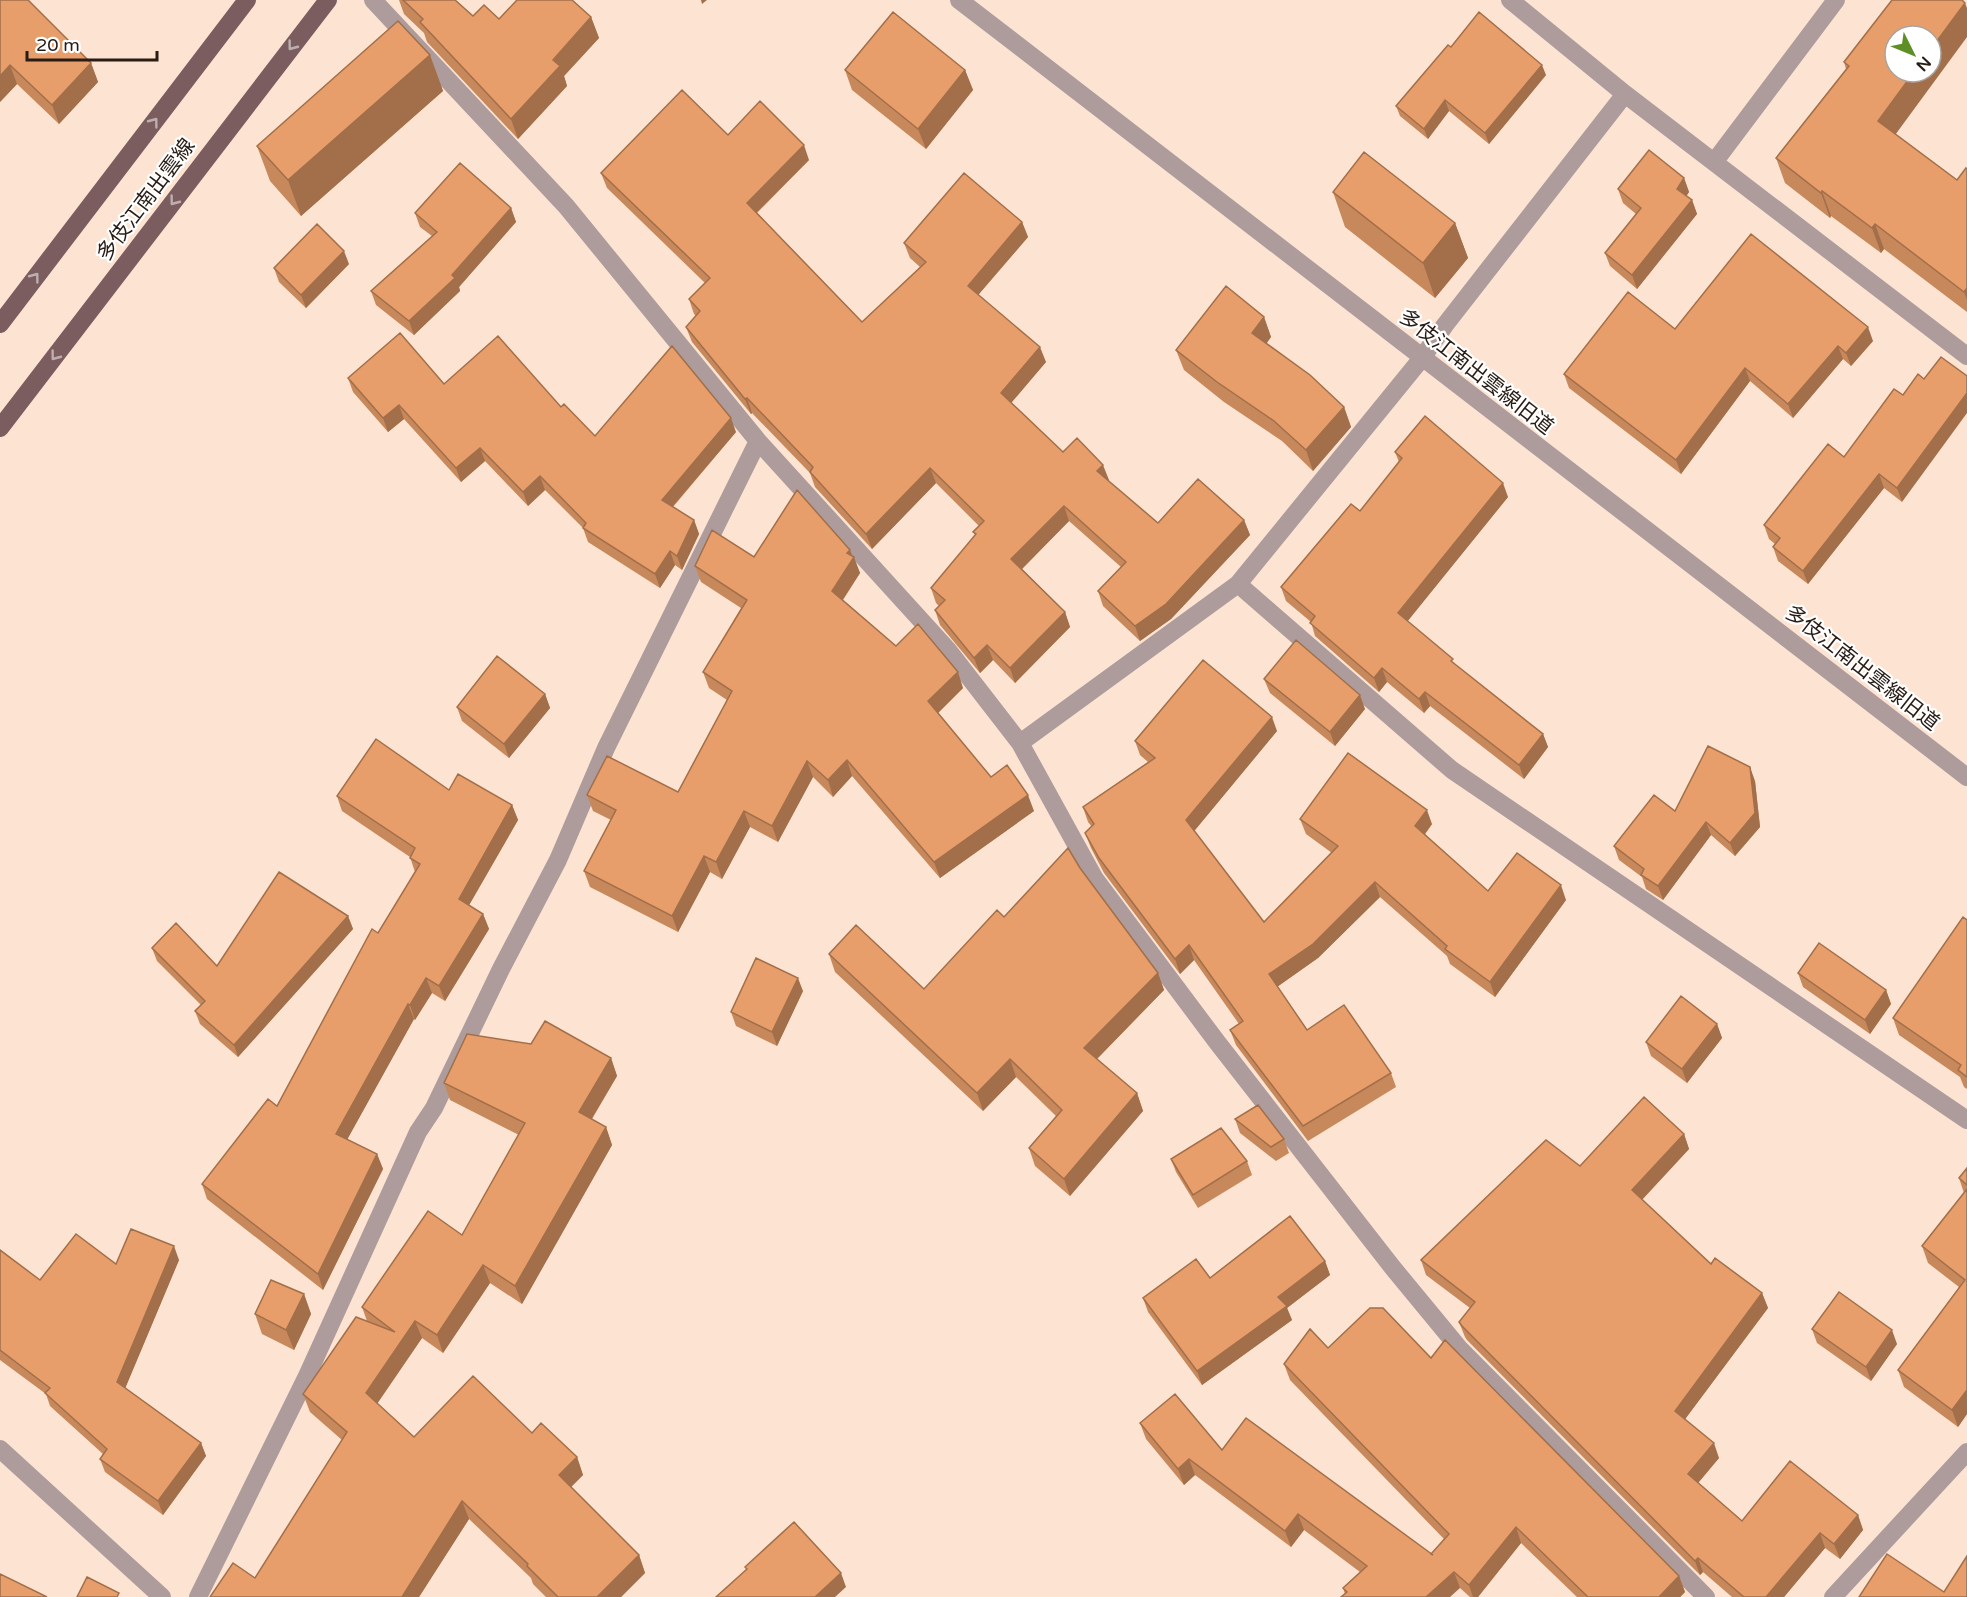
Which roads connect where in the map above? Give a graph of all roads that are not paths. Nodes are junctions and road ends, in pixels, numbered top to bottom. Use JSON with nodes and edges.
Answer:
{"nodes":[{"id":1,"x":247,"y":0,"type":"edge"},
{"id":2,"x":328,"y":0,"type":"edge"},
{"id":3,"x":373,"y":0,"type":"edge"},
{"id":4,"x":959,"y":0,"type":"edge"},
{"id":5,"x":1510,"y":0,"type":"edge"},
{"id":6,"x":1836,"y":0,"type":"edge"},
{"id":7,"x":1625,"y":94,"type":"junction"},
{"id":8,"x":1714,"y":161,"type":"junction"},
{"id":9,"x":0,"y":324,"type":"edge"},
{"id":10,"x":1967,"y":356,"type":"edge"},
{"id":11,"x":1422,"y":358,"type":"junction"},
{"id":12,"x":0,"y":428,"type":"edge"},
{"id":13,"x":758,"y":441,"type":"junction"},
{"id":14,"x":1238,"y":584,"type":"junction"},
{"id":15,"x":1020,"y":744,"type":"junction"},
{"id":16,"x":1967,"y":777,"type":"edge"},
{"id":17,"x":1967,"y":1120,"type":"edge"},
{"id":18,"x":0,"y":1449,"type":"edge"},
{"id":19,"x":1967,"y":1452,"type":"edge"},
{"id":20,"x":162,"y":1597,"type":"edge"},
{"id":21,"x":198,"y":1597,"type":"edge"},
{"id":22,"x":1706,"y":1597,"type":"edge"},
{"id":23,"x":1833,"y":1597,"type":"edge"}],
"edges":[{"from":9,"to":1,"type":"main road","name":"多伎江南出雲線","one_way":true},
{"from":2,"to":12,"type":"main road","name":"多伎江南出雲線","one_way":true},
{"from":3,"to":13,"type":"street"},
{"from":4,"to":11,"type":"street","name":"多伎江南出雲線旧道"},
{"from":5,"to":7,"type":"street"},
{"from":6,"to":8,"type":"street"},
{"from":7,"to":8,"type":"street"},
{"from":7,"to":11,"type":"street"},
{"from":8,"to":10,"type":"street"},
{"from":11,"to":14,"type":"street"},
{"from":11,"to":16,"type":"street","name":"多伎江南出雲線旧道"},
{"from":13,"to":15,"type":"street"},
{"from":13,"to":21,"type":"street"},
{"from":14,"to":15,"type":"street"},
{"from":14,"to":17,"type":"street"},
{"from":15,"to":22,"type":"street"},
{"from":18,"to":20,"type":"street"},
{"from":19,"to":23,"type":"street"}]}
